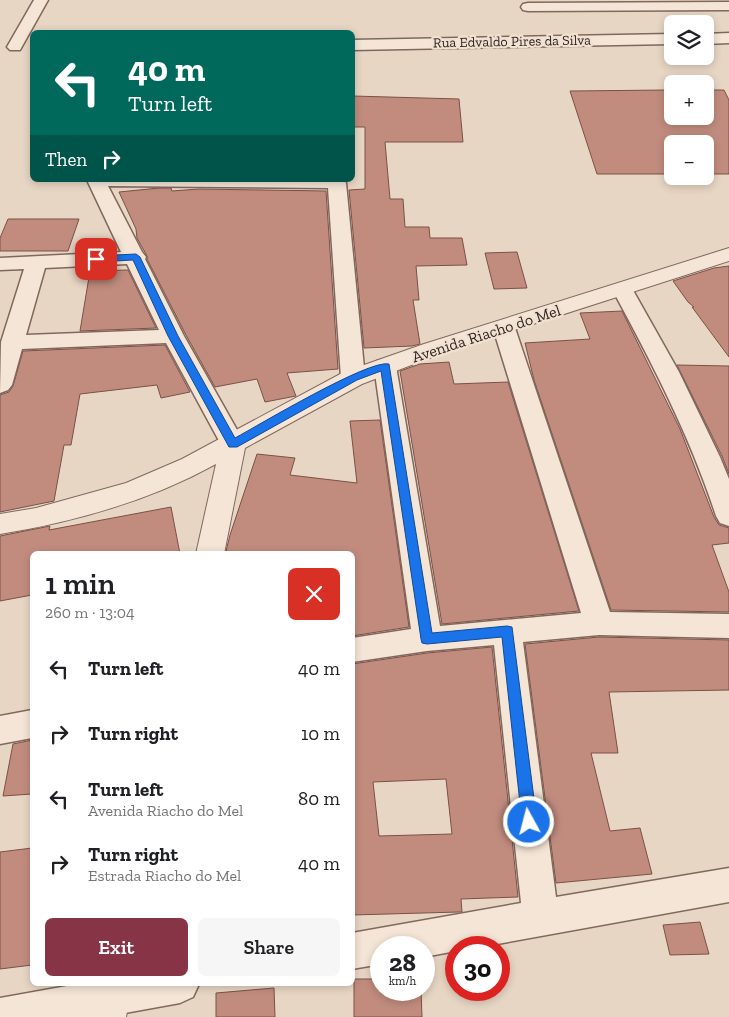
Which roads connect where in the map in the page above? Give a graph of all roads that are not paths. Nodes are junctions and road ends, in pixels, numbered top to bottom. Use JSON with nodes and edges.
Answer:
{"nodes":[{"id":1,"x":41,"y":0,"type":"edge"},
{"id":2,"x":527,"y":4,"type":"edge"},
{"id":3,"x":729,"y":6,"type":"edge"},
{"id":4,"x":729,"y":38,"type":"edge"},
{"id":5,"x":664,"y":39,"type":"edge"},
{"id":6,"x":714,"y":39,"type":"edge"},
{"id":7,"x":535,"y":40,"type":"junction"},
{"id":8,"x":355,"y":45,"type":"edge"},
{"id":9,"x":30,"y":46,"type":"edge"},
{"id":10,"x":8,"y":47,"type":"edge"},
{"id":11,"x":97,"y":182,"type":"edge"},
{"id":12,"x":257,"y":182,"type":"edge"},
{"id":13,"x":729,"y":254,"type":"edge"},
{"id":14,"x":136,"y":257,"type":"junction"},
{"id":15,"x":36,"y":262,"type":"junction"},
{"id":16,"x":0,"y":264,"type":"edge"},
{"id":17,"x":624,"y":289,"type":"junction"},
{"id":18,"x":504,"y":328,"type":"junction"},
{"id":19,"x":173,"y":336,"type":"junction"},
{"id":20,"x":12,"y":342,"type":"junction"},
{"id":21,"x":385,"y":366,"type":"junction"},
{"id":22,"x":353,"y":378,"type":"junction"},
{"id":23,"x":0,"y":384,"type":"edge"},
{"id":24,"x":233,"y":444,"type":"junction"},
{"id":25,"x":729,"y":516,"type":"edge"},
{"id":26,"x":0,"y":524,"type":"edge"},
{"id":27,"x":211,"y":551,"type":"edge"},
{"id":28,"x":599,"y":623,"type":"junction"},
{"id":29,"x":729,"y":626,"type":"edge"},
{"id":30,"x":507,"y":631,"type":"junction"},
{"id":31,"x":427,"y":639,"type":"junction"},
{"id":32,"x":355,"y":650,"type":"edge"},
{"id":33,"x":30,"y":724,"type":"edge"},
{"id":34,"x":0,"y":730,"type":"edge"},
{"id":35,"x":729,"y":885,"type":"edge"},
{"id":36,"x":540,"y":918,"type":"junction"},
{"id":37,"x":355,"y":951,"type":"edge"},
{"id":38,"x":171,"y":986,"type":"edge"},
{"id":39,"x":109,"y":999,"type":"edge"},
{"id":40,"x":0,"y":1017,"type":"edge"}],
"edges":[{"from":1,"to":10,"type":"street"},
{"from":2,"to":3,"type":"street"},
{"from":2,"to":7,"type":"street"},
{"from":4,"to":6,"type":"street"},
{"from":5,"to":7,"type":"street","name":"Rua Edvaldo Pires da Silva"},
{"from":7,"to":8,"type":"street","name":"Rua Edvaldo Pires da Silva"},
{"from":9,"to":10,"type":"street"},
{"from":11,"to":14,"type":"street"},
{"from":12,"to":22,"type":"street"},
{"from":13,"to":17,"type":"street","name":"Avenida Riacho do Mel"},
{"from":14,"to":15,"type":"street"},
{"from":14,"to":19,"type":"street"},
{"from":15,"to":16,"type":"street"},
{"from":15,"to":20,"type":"street"},
{"from":17,"to":18,"type":"street","name":"Avenida Riacho do Mel"},
{"from":17,"to":25,"type":"street"},
{"from":18,"to":21,"type":"street","name":"Avenida Riacho do Mel"},
{"from":18,"to":28,"type":"street"},
{"from":19,"to":20,"type":"street"},
{"from":19,"to":24,"type":"street"},
{"from":20,"to":23,"type":"street"},
{"from":21,"to":22,"type":"street","name":"Avenida Riacho do Mel"},
{"from":21,"to":31,"type":"street"},
{"from":22,"to":24,"type":"street","name":"Avenida Riacho do Mel"},
{"from":24,"to":26,"type":"street","name":"Avenida Riacho do Mel"},
{"from":24,"to":27,"type":"street"},
{"from":28,"to":29,"type":"street"},
{"from":28,"to":30,"type":"street"},
{"from":30,"to":31,"type":"street"},
{"from":30,"to":36,"type":"street"},
{"from":31,"to":32,"type":"street"},
{"from":33,"to":34,"type":"street"},
{"from":35,"to":36,"type":"street"},
{"from":36,"to":37,"type":"street"},
{"from":38,"to":39,"type":"street"},
{"from":39,"to":40,"type":"street"}]}
